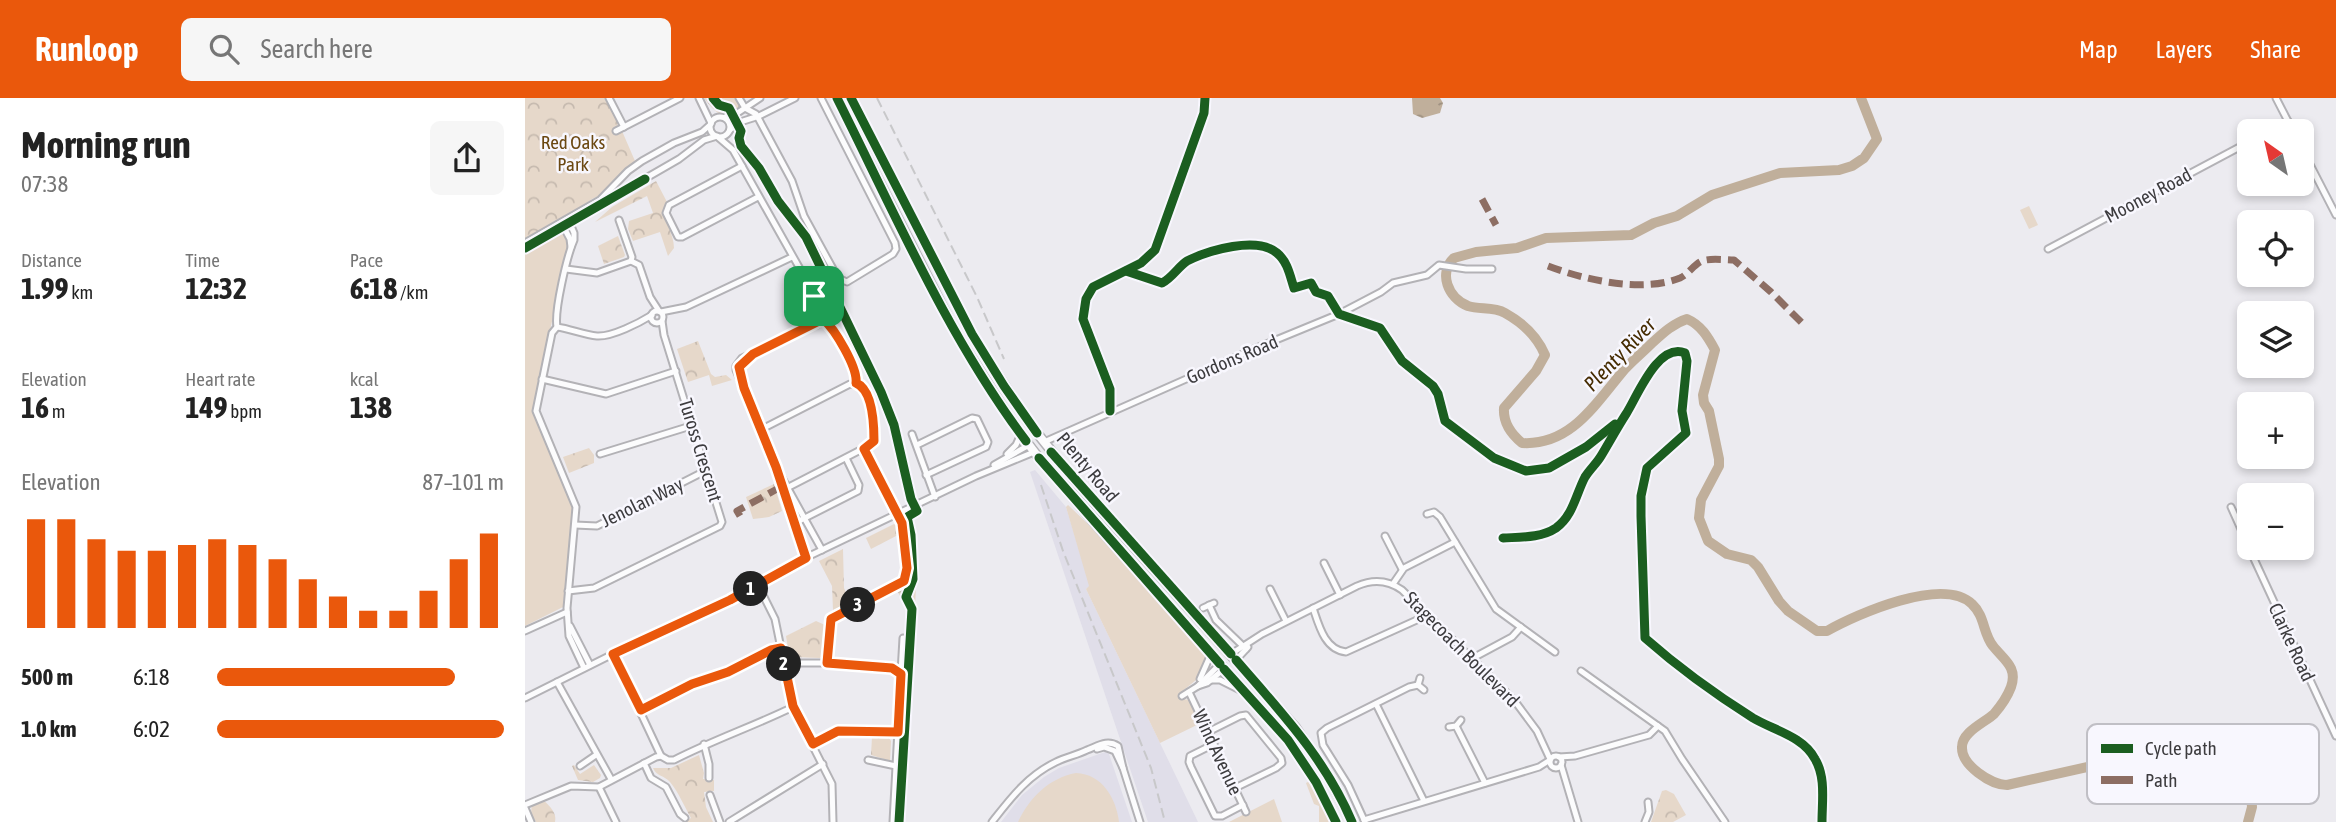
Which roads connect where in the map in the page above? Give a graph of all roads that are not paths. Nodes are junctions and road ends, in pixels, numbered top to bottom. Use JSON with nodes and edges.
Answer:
{"nodes":[{"id":1,"x":609,"y":98,"type":"edge"},
{"id":2,"x":680,"y":98,"type":"edge"},
{"id":3,"x":699,"y":98,"type":"edge"},
{"id":4,"x":739,"y":98,"type":"edge"},
{"id":5,"x":760,"y":98,"type":"edge"},
{"id":6,"x":795,"y":98,"type":"edge"},
{"id":7,"x":821,"y":98,"type":"edge"},
{"id":8,"x":837,"y":98,"type":"edge"},
{"id":9,"x":851,"y":98,"type":"edge"},
{"id":10,"x":2276,"y":98,"type":"edge"},
{"id":11,"x":703,"y":104,"type":"junction"},
{"id":12,"x":745,"y":108,"type":"junction"},
{"id":13,"x":757,"y":117,"type":"junction"},
{"id":14,"x":722,"y":118,"type":"junction"},
{"id":15,"x":2287,"y":119,"type":"edge"},
{"id":16,"x":711,"y":124,"type":"junction"},
{"id":17,"x":624,"y":127,"type":"junction"},
{"id":18,"x":729,"y":130,"type":"junction"},
{"id":19,"x":616,"y":131,"type":"dead end"},
{"id":20,"x":718,"y":137,"type":"junction"},
{"id":21,"x":2237,"y":148,"type":"edge"},
{"id":22,"x":733,"y":150,"type":"junction"},
{"id":23,"x":742,"y":166,"type":"junction"},
{"id":24,"x":2314,"y":172,"type":"edge"},
{"id":25,"x":623,"y":177,"type":"junction"},
{"id":26,"x":637,"y":184,"type":"junction"},
{"id":27,"x":758,"y":197,"type":"junction"},
{"id":28,"x":2336,"y":215,"type":"edge"},
{"id":29,"x":619,"y":220,"type":"dead end"},
{"id":30,"x":566,"y":223,"type":"junction"},
{"id":31,"x":525,"y":243,"type":"edge"},
{"id":32,"x":525,"y":248,"type":"edge"},
{"id":33,"x":2048,"y":249,"type":"dead end"},
{"id":34,"x":792,"y":257,"type":"junction"},
{"id":35,"x":632,"y":261,"type":"junction"},
{"id":36,"x":566,"y":269,"type":"junction"},
{"id":37,"x":1492,"y":269,"type":"dead end"},
{"id":38,"x":657,"y":317,"type":"junction"},
{"id":39,"x":821,"y":318,"type":"junction"},
{"id":40,"x":557,"y":327,"type":"junction"},
{"id":41,"x":676,"y":370,"type":"junction"},
{"id":42,"x":542,"y":379,"type":"junction"},
{"id":43,"x":856,"y":383,"type":"junction"},
{"id":44,"x":694,"y":425,"type":"junction"},
{"id":45,"x":760,"y":430,"type":"junction"},
{"id":46,"x":912,"y":434,"type":"dead end"},
{"id":47,"x":1021,"y":434,"type":"junction"},
{"id":48,"x":1044,"y":442,"type":"junction"},
{"id":49,"x":917,"y":445,"type":"junction"},
{"id":50,"x":1029,"y":445,"type":"junction"},
{"id":51,"x":864,"y":449,"type":"junction"},
{"id":52,"x":1034,"y":453,"type":"junction"},
{"id":53,"x":600,"y":454,"type":"dead end"},
{"id":54,"x":846,"y":458,"type":"junction"},
{"id":55,"x":707,"y":470,"type":"junction"},
{"id":56,"x":979,"y":474,"type":"junction"},
{"id":57,"x":926,"y":475,"type":"junction"},
{"id":58,"x":786,"y":489,"type":"junction"},
{"id":59,"x":935,"y":497,"type":"junction"},
{"id":60,"x":2231,"y":507,"type":"dead end"},
{"id":61,"x":897,"y":514,"type":"junction"},
{"id":62,"x":1427,"y":514,"type":"dead end"},
{"id":63,"x":806,"y":518,"type":"junction"},
{"id":64,"x":2237,"y":520,"type":"edge"},
{"id":65,"x":793,"y":524,"type":"junction"},
{"id":66,"x":575,"y":525,"type":"junction"},
{"id":67,"x":1385,"y":536,"type":"dead end"},
{"id":68,"x":1455,"y":542,"type":"junction"},
{"id":69,"x":822,"y":550,"type":"junction"},
{"id":70,"x":806,"y":558,"type":"junction"},
{"id":71,"x":2255,"y":560,"type":"edge"},
{"id":72,"x":1324,"y":563,"type":"dead end"},
{"id":73,"x":1402,"y":570,"type":"junction"},
{"id":74,"x":758,"y":585,"type":"junction"},
{"id":75,"x":1394,"y":585,"type":"junction"},
{"id":76,"x":1270,"y":589,"type":"dead end"},
{"id":77,"x":568,"y":591,"type":"junction"},
{"id":78,"x":1340,"y":594,"type":"junction"},
{"id":79,"x":1209,"y":606,"type":"dead end"},
{"id":80,"x":1311,"y":609,"type":"junction"},
{"id":81,"x":567,"y":612,"type":"junction"},
{"id":82,"x":1424,"y":612,"type":"junction"},
{"id":83,"x":1286,"y":621,"type":"junction"},
{"id":84,"x":1521,"y":628,"type":"junction"},
{"id":85,"x":525,"y":631,"type":"edge"},
{"id":86,"x":902,"y":638,"type":"dead end"},
{"id":87,"x":1244,"y":647,"type":"junction"},
{"id":88,"x":781,"y":648,"type":"junction"},
{"id":89,"x":1555,"y":652,"type":"dead end"},
{"id":90,"x":613,"y":654,"type":"junction"},
{"id":91,"x":1211,"y":654,"type":"junction"},
{"id":92,"x":1233,"y":657,"type":"junction"},
{"id":93,"x":1471,"y":659,"type":"junction"},
{"id":94,"x":784,"y":663,"type":"junction"},
{"id":95,"x":827,"y":663,"type":"junction"},
{"id":96,"x":587,"y":666,"type":"junction"},
{"id":97,"x":1222,"y":667,"type":"junction"},
{"id":98,"x":1581,"y":671,"type":"dead end"},
{"id":99,"x":900,"y":672,"type":"junction"},
{"id":100,"x":1210,"y":680,"type":"junction"},
{"id":101,"x":558,"y":681,"type":"junction"},
{"id":102,"x":1199,"y":684,"type":"junction"},
{"id":103,"x":1424,"y":690,"type":"dead end"},
{"id":104,"x":1189,"y":692,"type":"junction"},
{"id":105,"x":1245,"y":692,"type":"junction"},
{"id":106,"x":1182,"y":696,"type":"dead end"},
{"id":107,"x":525,"y":698,"type":"edge"},
{"id":108,"x":1376,"y":704,"type":"junction"},
{"id":109,"x":793,"y":706,"type":"junction"},
{"id":110,"x":641,"y":710,"type":"junction"},
{"id":111,"x":1658,"y":726,"type":"junction"},
{"id":112,"x":1449,"y":727,"type":"dead end"},
{"id":113,"x":898,"y":732,"type":"junction"},
{"id":114,"x":1208,"y":732,"type":"junction"},
{"id":115,"x":2336,"y":736,"type":"edge"},
{"id":116,"x":1544,"y":743,"type":"junction"},
{"id":117,"x":704,"y":744,"type":"junction"},
{"id":118,"x":813,"y":744,"type":"junction"},
{"id":119,"x":1214,"y":744,"type":"junction"},
{"id":120,"x":596,"y":755,"type":"junction"},
{"id":121,"x":661,"y":756,"type":"junction"},
{"id":122,"x":1558,"y":756,"type":"junction"},
{"id":123,"x":1574,"y":756,"type":"junction"},
{"id":124,"x":1550,"y":759,"type":"junction"},
{"id":125,"x":868,"y":760,"type":"dead end"},
{"id":126,"x":644,"y":763,"type":"junction"},
{"id":127,"x":823,"y":764,"type":"junction"},
{"id":128,"x":579,"y":766,"type":"dead end"},
{"id":129,"x":896,"y":766,"type":"junction"},
{"id":130,"x":1539,"y":766,"type":"junction"},
{"id":131,"x":1557,"y":766,"type":"junction"},
{"id":132,"x":709,"y":778,"type":"dead end"},
{"id":133,"x":611,"y":779,"type":"junction"},
{"id":134,"x":1485,"y":783,"type":"junction"},
{"id":135,"x":599,"y":787,"type":"junction"},
{"id":136,"x":1235,"y":788,"type":"junction"},
{"id":137,"x":710,"y":795,"type":"dead end"},
{"id":138,"x":1424,"y":801,"type":"junction"},
{"id":139,"x":1648,"y":802,"type":"dead end"},
{"id":140,"x":525,"y":806,"type":"edge"},
{"id":141,"x":685,"y":818,"type":"dead end"},
{"id":142,"x":1723,"y":819,"type":"edge"},
{"id":143,"x":1365,"y":821,"type":"edge"},
{"id":144,"x":531,"y":822,"type":"edge"},
{"id":145,"x":616,"y":822,"type":"edge"},
{"id":146,"x":720,"y":822,"type":"edge"},
{"id":147,"x":729,"y":822,"type":"edge"},
{"id":148,"x":833,"y":822,"type":"edge"},
{"id":149,"x":893,"y":822,"type":"edge"},
{"id":150,"x":992,"y":822,"type":"edge"},
{"id":151,"x":1140,"y":822,"type":"edge"},
{"id":152,"x":1336,"y":822,"type":"edge"},
{"id":153,"x":1352,"y":822,"type":"edge"},
{"id":154,"x":1578,"y":822,"type":"edge"},
{"id":155,"x":1645,"y":822,"type":"edge"},
{"id":156,"x":1713,"y":822,"type":"edge"}],
"edges":[{"from":1,"to":17,"type":"street"},
{"from":2,"to":17,"type":"street"},
{"from":3,"to":11,"type":"street"},
{"from":4,"to":12,"type":"street"},
{"from":5,"to":12,"type":"street"},
{"from":6,"to":13,"type":"street"},
{"from":7,"to":13,"type":"street"},
{"from":8,"to":47,"type":"highway","name":"Plenty Road"},
{"from":9,"to":48,"type":"highway","name":"Plenty Road"},
{"from":10,"to":15,"type":"street"},
{"from":11,"to":14,"type":"street"},
{"from":11,"to":16,"type":"street"},
{"from":12,"to":13,"type":"street"},
{"from":12,"to":14,"type":"street"},
{"from":13,"to":18,"type":"street"},
{"from":14,"to":16,"type":"street"},
{"from":14,"to":18,"type":"street"},
{"from":16,"to":20,"type":"street"},
{"from":16,"to":25,"type":"street"},
{"from":17,"to":19,"type":"street"},
{"from":18,"to":20,"type":"street"},
{"from":18,"to":22,"type":"street"},
{"from":20,"to":22,"type":"street"},
{"from":20,"to":26,"type":"street"},
{"from":21,"to":33,"type":"street","name":"Mooney Road"},
{"from":22,"to":23,"type":"street"},
{"from":23,"to":27,"type":"street"},
{"from":23,"to":27,"type":"street"},
{"from":24,"to":28,"type":"street"},
{"from":25,"to":26,"type":"street"},
{"from":25,"to":30,"type":"street"},
{"from":26,"to":30,"type":"street"},
{"from":27,"to":34,"type":"street"},
{"from":29,"to":35,"type":"street","name":"Tuross Crescent"},
{"from":30,"to":31,"type":"street"},
{"from":30,"to":32,"type":"street"},
{"from":30,"to":36,"type":"street"},
{"from":34,"to":38,"type":"street"},
{"from":34,"to":39,"type":"street"},
{"from":35,"to":36,"type":"street"},
{"from":35,"to":38,"type":"street","name":"Tuross Crescent"},
{"from":36,"to":40,"type":"street"},
{"from":37,"to":48,"type":"street","name":"Gordons Road"},
{"from":38,"to":40,"type":"street"},
{"from":38,"to":41,"type":"street","name":"Tuross Crescent"},
{"from":39,"to":43,"type":"street"},
{"from":39,"to":45,"type":"street"},
{"from":40,"to":42,"type":"street"},
{"from":41,"to":42,"type":"street"},
{"from":41,"to":44,"type":"street","name":"Tuross Crescent"},
{"from":42,"to":66,"type":"street"},
{"from":43,"to":45,"type":"street"},
{"from":43,"to":51,"type":"street"},
{"from":44,"to":53,"type":"street"},
{"from":44,"to":55,"type":"street","name":"Tuross Crescent"},
{"from":45,"to":58,"type":"street"},
{"from":46,"to":49,"type":"street"},
{"from":47,"to":50,"type":"highway","name":"Plenty Road"},
{"from":47,"to":56,"type":"street"},
{"from":48,"to":50,"type":"highway"},
{"from":48,"to":52,"type":"highway","name":"Gordons Road"},
{"from":48,"to":92,"type":"highway","name":"Plenty Road"},
{"from":49,"to":57,"type":"street"},
{"from":49,"to":57,"type":"street"},
{"from":50,"to":52,"type":"highway","name":"Plenty Road"},
{"from":50,"to":56,"type":"street","name":"Gordons Road"},
{"from":51,"to":54,"type":"street"},
{"from":51,"to":61,"type":"street"},
{"from":52,"to":56,"type":"street","name":"Gordons Road"},
{"from":52,"to":91,"type":"highway","name":"Plenty Road"},
{"from":54,"to":58,"type":"street"},
{"from":54,"to":63,"type":"street"},
{"from":55,"to":66,"type":"street","name":"Jenolan Way"},
{"from":55,"to":77,"type":"street","name":"Tuross Crescent"},
{"from":56,"to":59,"type":"street","name":"Gordons Road"},
{"from":57,"to":59,"type":"street"},
{"from":58,"to":63,"type":"street"},
{"from":58,"to":65,"type":"street"},
{"from":59,"to":61,"type":"street","name":"Gordons Road"},
{"from":60,"to":64,"type":"street","name":"Clarke Road"},
{"from":61,"to":69,"type":"street","name":"Gordons Road"},
{"from":61,"to":95,"type":"street"},
{"from":62,"to":68,"type":"street"},
{"from":63,"to":65,"type":"street"},
{"from":63,"to":69,"type":"street"},
{"from":65,"to":70,"type":"street"},
{"from":66,"to":77,"type":"street"},
{"from":67,"to":73,"type":"street"},
{"from":68,"to":73,"type":"street"},
{"from":68,"to":84,"type":"street"},
{"from":69,"to":70,"type":"street","name":"Gordons Road"},
{"from":70,"to":74,"type":"street","name":"Gordons Road"},
{"from":71,"to":115,"type":"street","name":"Clarke Road"},
{"from":72,"to":78,"type":"street"},
{"from":73,"to":75,"type":"street"},
{"from":74,"to":88,"type":"street"},
{"from":74,"to":90,"type":"street","name":"Gordons Road"},
{"from":75,"to":78,"type":"street","name":"Stagecoach Boulevard"},
{"from":75,"to":82,"type":"street","name":"Stagecoach Boulevard"},
{"from":76,"to":83,"type":"street"},
{"from":77,"to":81,"type":"street"},
{"from":78,"to":80,"type":"street","name":"Stagecoach Boulevard"},
{"from":79,"to":87,"type":"street"},
{"from":80,"to":82,"type":"street"},
{"from":80,"to":83,"type":"street","name":"Stagecoach Boulevard"},
{"from":81,"to":85,"type":"street"},
{"from":81,"to":96,"type":"street"},
{"from":82,"to":93,"type":"street","name":"Stagecoach Boulevard"},
{"from":83,"to":87,"type":"street","name":"Stagecoach Boulevard"},
{"from":84,"to":89,"type":"street"},
{"from":84,"to":93,"type":"street"},
{"from":86,"to":99,"type":"street"},
{"from":87,"to":92,"type":"street","name":"Stagecoach Boulevard"},
{"from":88,"to":94,"type":"street"},
{"from":88,"to":110,"type":"street"},
{"from":90,"to":96,"type":"street","name":"Gordons Road"},
{"from":90,"to":110,"type":"street"},
{"from":91,"to":97,"type":"highway","name":"Plenty Road"},
{"from":91,"to":102,"type":"street"},
{"from":92,"to":97,"type":"highway"},
{"from":92,"to":153,"type":"highway","name":"Plenty Road"},
{"from":93,"to":116,"type":"street","name":"Stagecoach Boulevard"},
{"from":94,"to":95,"type":"street"},
{"from":94,"to":109,"type":"street"},
{"from":95,"to":99,"type":"street"},
{"from":96,"to":101,"type":"street","name":"Gordons Road"},
{"from":97,"to":100,"type":"street"},
{"from":97,"to":102,"type":"street"},
{"from":97,"to":105,"type":"highway","name":"Plenty Road"},
{"from":98,"to":111,"type":"street"},
{"from":99,"to":113,"type":"street"},
{"from":100,"to":102,"type":"street"},
{"from":100,"to":105,"type":"street"},
{"from":101,"to":107,"type":"street","name":"Gordons Road"},
{"from":101,"to":120,"type":"street"},
{"from":102,"to":104,"type":"street"},
{"from":103,"to":108,"type":"street"},
{"from":104,"to":106,"type":"street"},
{"from":104,"to":114,"type":"street","name":"Wind Avenue"},
{"from":105,"to":152,"type":"highway","name":"Plenty Road"},
{"from":108,"to":138,"type":"street"},
{"from":108,"to":143,"type":"street"},
{"from":109,"to":117,"type":"street"},
{"from":109,"to":118,"type":"street"},
{"from":110,"to":121,"type":"street"},
{"from":111,"to":123,"type":"street"},
{"from":111,"to":142,"type":"street"},
{"from":112,"to":134,"type":"street"},
{"from":113,"to":118,"type":"street"},
{"from":113,"to":129,"type":"street"},
{"from":114,"to":119,"type":"street","name":"Wind Avenue"},
{"from":114,"to":136,"type":"street"},
{"from":116,"to":122,"type":"street","name":"Stagecoach Boulevard"},
{"from":116,"to":124,"type":"street","name":"Stagecoach Boulevard"},
{"from":117,"to":121,"type":"street"},
{"from":117,"to":132,"type":"street"},
{"from":118,"to":127,"type":"street"},
{"from":119,"to":136,"type":"street","name":"Wind Avenue"},
{"from":119,"to":136,"type":"street","name":"Wind Avenue"},
{"from":120,"to":128,"type":"street"},
{"from":120,"to":133,"type":"street"},
{"from":121,"to":126,"type":"street"},
{"from":122,"to":123,"type":"street"},
{"from":122,"to":124,"type":"street"},
{"from":122,"to":131,"type":"street"},
{"from":123,"to":131,"type":"street"},
{"from":124,"to":130,"type":"street"},
{"from":124,"to":131,"type":"street","name":"Stagecoach Boulevard"},
{"from":125,"to":129,"type":"street"},
{"from":126,"to":133,"type":"street"},
{"from":126,"to":141,"type":"street"},
{"from":127,"to":147,"type":"street"},
{"from":127,"to":148,"type":"street"},
{"from":129,"to":149,"type":"street"},
{"from":130,"to":131,"type":"street"},
{"from":130,"to":134,"type":"street"},
{"from":131,"to":154,"type":"street"},
{"from":133,"to":135,"type":"street"},
{"from":134,"to":138,"type":"street"},
{"from":135,"to":140,"type":"street"},
{"from":135,"to":145,"type":"street"},
{"from":137,"to":146,"type":"street"},
{"from":138,"to":143,"type":"street"},
{"from":139,"to":155,"type":"street"},
{"from":140,"to":144,"type":"street"},
{"from":142,"to":156,"type":"street"},
{"from":150,"to":151,"type":"street"}]}
